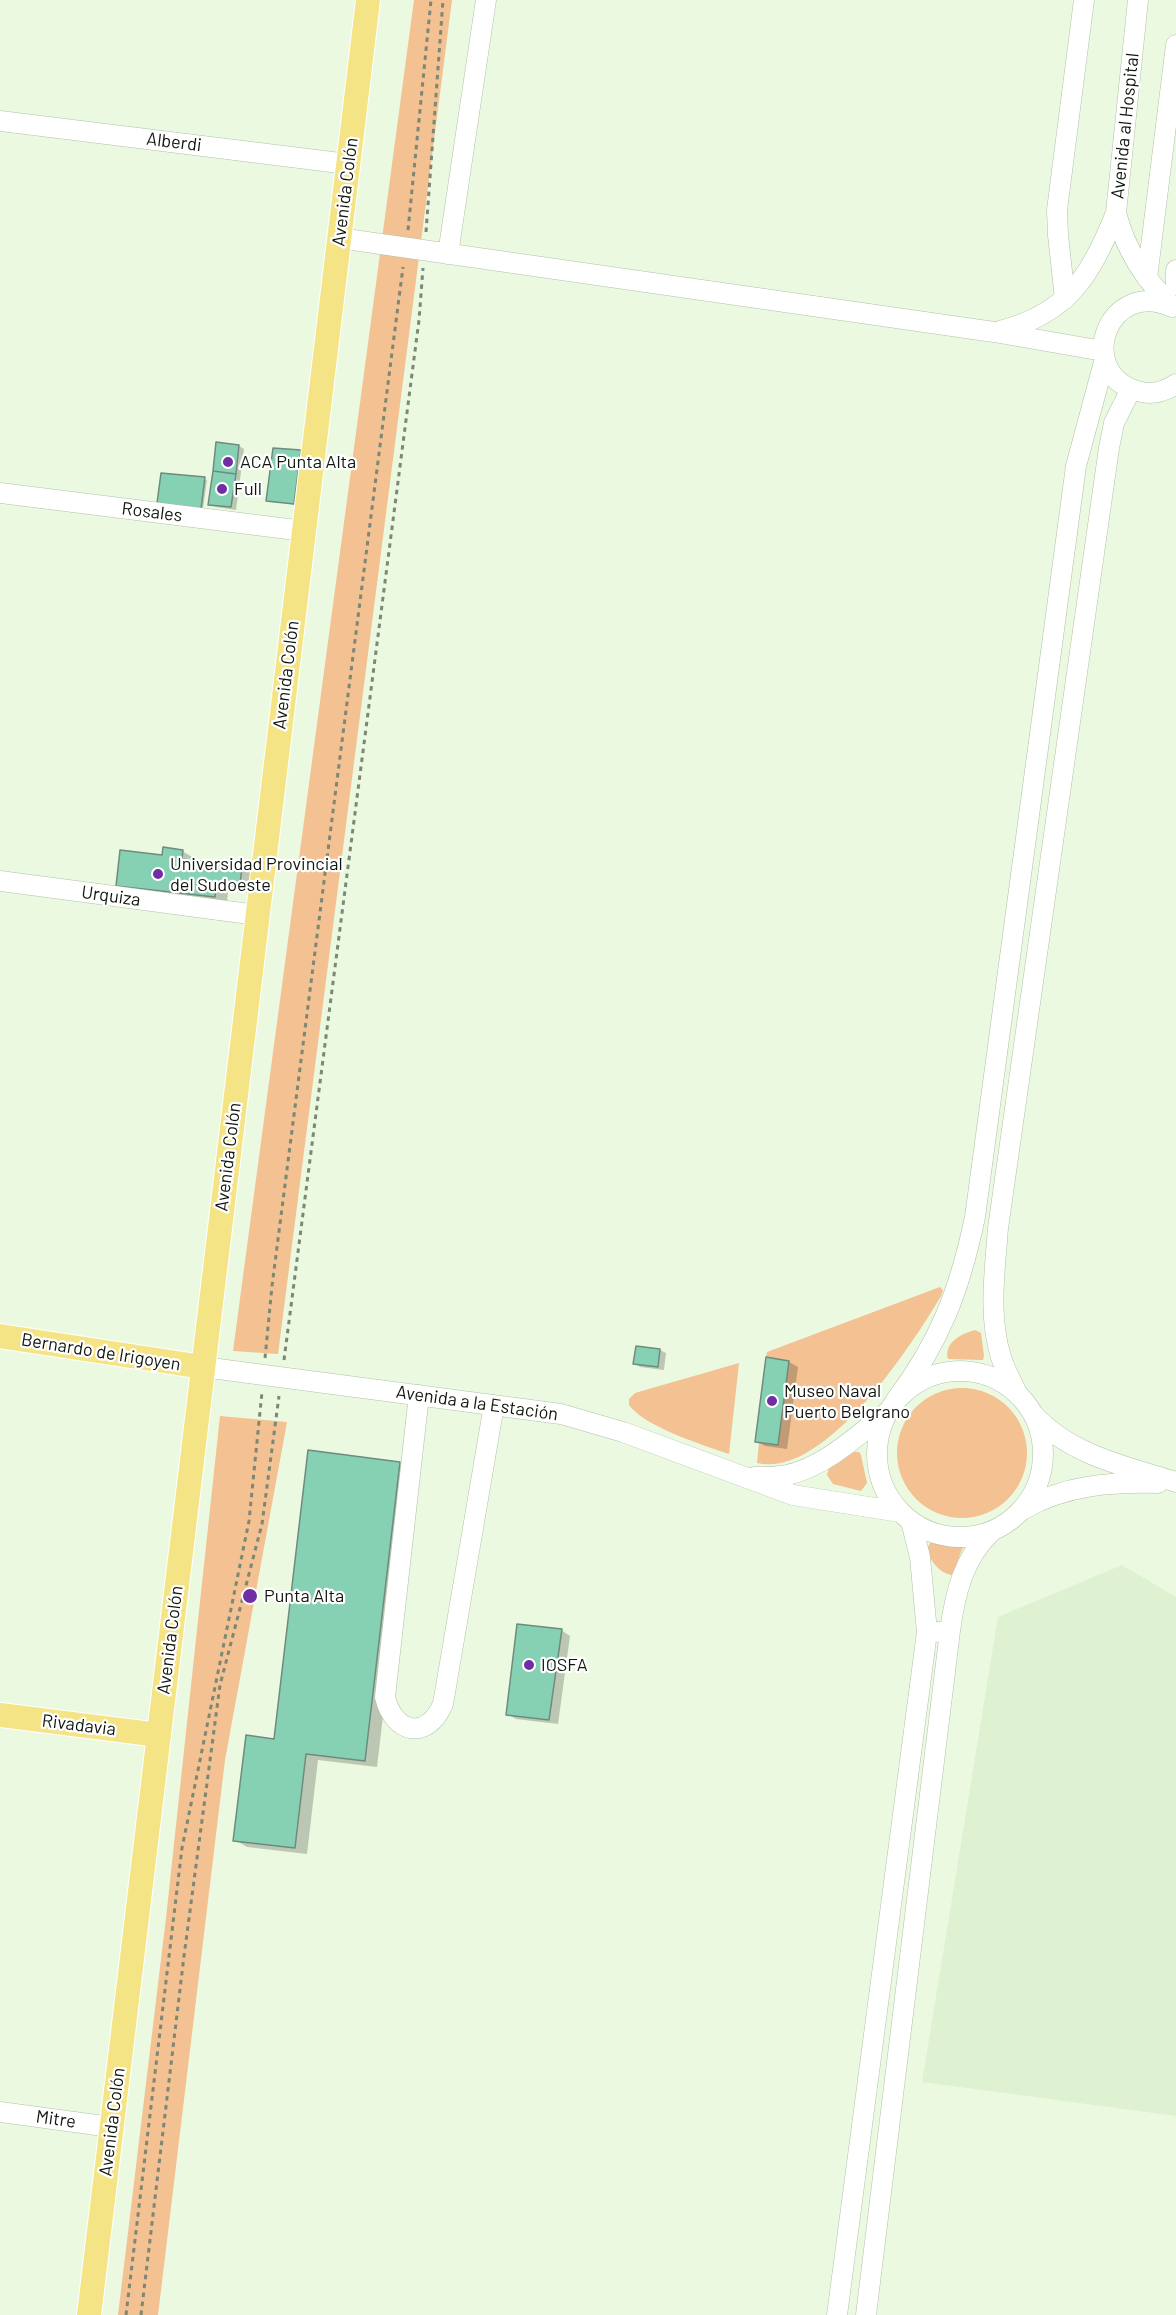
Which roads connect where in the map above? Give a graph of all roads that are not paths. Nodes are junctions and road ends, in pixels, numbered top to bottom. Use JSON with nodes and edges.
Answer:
{"nodes":[{"id":1,"x":368,"y":0,"type":"edge"},
{"id":2,"x":486,"y":0,"type":"edge"},
{"id":3,"x":1084,"y":0,"type":"edge"},
{"id":4,"x":1138,"y":0,"type":"edge"},
{"id":5,"x":1176,"y":45,"type":"edge"},
{"id":6,"x":0,"y":121,"type":"edge"},
{"id":7,"x":348,"y":164,"type":"junction"},
{"id":8,"x":1116,"y":213,"type":"junction"},
{"id":9,"x":339,"y":238,"type":"junction"},
{"id":10,"x":448,"y":254,"type":"junction"},
{"id":11,"x":1176,"y":270,"type":"edge"},
{"id":12,"x":1147,"y":278,"type":"junction"},
{"id":13,"x":1176,"y":285,"type":"edge"},
{"id":14,"x":1065,"y":300,"type":"junction"},
{"id":15,"x":1174,"y":308,"type":"edge"},
{"id":16,"x":994,"y":332,"type":"junction"},
{"id":17,"x":1104,"y":356,"type":"junction"},
{"id":18,"x":1176,"y":384,"type":"edge"},
{"id":19,"x":1131,"y":389,"type":"junction"},
{"id":20,"x":0,"y":493,"type":"edge"},
{"id":21,"x":304,"y":531,"type":"junction"},
{"id":22,"x":0,"y":881,"type":"edge"},
{"id":23,"x":257,"y":915,"type":"junction"},
{"id":24,"x":0,"y":1336,"type":"edge"},
{"id":25,"x":203,"y":1367,"type":"junction"},
{"id":26,"x":418,"y":1395,"type":"junction"},
{"id":27,"x":1018,"y":1395,"type":"junction"},
{"id":28,"x":494,"y":1405,"type":"junction"},
{"id":29,"x":892,"y":1406,"type":"junction"},
{"id":30,"x":1032,"y":1413,"type":"junction"},
{"id":31,"x":742,"y":1477,"type":"junction"},
{"id":32,"x":1176,"y":1483,"type":"edge"},
{"id":33,"x":1019,"y":1512,"type":"junction"},
{"id":34,"x":906,"y":1517,"type":"junction"},
{"id":35,"x":992,"y":1531,"type":"junction"},
{"id":36,"x":950,"y":1631,"type":"junction"},
{"id":37,"x":927,"y":1632,"type":"junction"},
{"id":38,"x":0,"y":1715,"type":"edge"},
{"id":39,"x":159,"y":1735,"type":"junction"},
{"id":40,"x":0,"y":2112,"type":"edge"},
{"id":41,"x":111,"y":2127,"type":"junction"},
{"id":42,"x":88,"y":2315,"type":"edge"},
{"id":43,"x":837,"y":2315,"type":"edge"},
{"id":44,"x":866,"y":2315,"type":"edge"}],
"edges":[{"from":1,"to":7,"type":"main road","name":"Avenida Colón"},
{"from":2,"to":10,"type":"street"},
{"from":3,"to":14,"type":"street"},
{"from":4,"to":8,"type":"street","name":"Avenida al Hospital"},
{"from":5,"to":12,"type":"street"},
{"from":6,"to":7,"type":"street","name":"Alberdi"},
{"from":7,"to":9,"type":"main road","name":"Avenida Colón"},
{"from":8,"to":12,"type":"street","name":"Avenida al Hospital"},
{"from":8,"to":14,"type":"street"},
{"from":9,"to":10,"type":"street"},
{"from":9,"to":21,"type":"main road","name":"Avenida Colón"},
{"from":10,"to":16,"type":"street"},
{"from":11,"to":13,"type":"street"},
{"from":12,"to":15,"type":"street","name":"Avenida al Hospital"},
{"from":14,"to":16,"type":"street"},
{"from":15,"to":17,"type":"street"},
{"from":16,"to":17,"type":"street"},
{"from":17,"to":19,"type":"street"},
{"from":17,"to":29,"type":"street"},
{"from":18,"to":19,"type":"street"},
{"from":19,"to":27,"type":"street"},
{"from":20,"to":21,"type":"street","name":"Rosales"},
{"from":21,"to":23,"type":"main road","name":"Avenida Colón"},
{"from":22,"to":23,"type":"street","name":"Urquiza"},
{"from":23,"to":25,"type":"main road","name":"Avenida Colón"},
{"from":24,"to":25,"type":"main road","name":"Bernardo de Irigoyen"},
{"from":25,"to":26,"type":"street","name":"Avenida a la Estación"},
{"from":25,"to":39,"type":"main road","name":"Avenida Colón"},
{"from":26,"to":28,"type":"street","name":"Avenida a la Estación"},
{"from":26,"to":28,"type":"street"},
{"from":27,"to":29,"type":"street"},
{"from":27,"to":30,"type":"street"},
{"from":28,"to":31,"type":"street","name":"Avenida a la Estación"},
{"from":29,"to":31,"type":"street"},
{"from":29,"to":34,"type":"street"},
{"from":30,"to":32,"type":"street"},
{"from":30,"to":33,"type":"street"},
{"from":31,"to":34,"type":"street","name":"Avenida a la Estación"},
{"from":32,"to":33,"type":"street"},
{"from":33,"to":35,"type":"street"},
{"from":34,"to":35,"type":"street"},
{"from":34,"to":37,"type":"street"},
{"from":35,"to":36,"type":"street"},
{"from":36,"to":37,"type":"street"},
{"from":36,"to":44,"type":"street"},
{"from":37,"to":43,"type":"street"},
{"from":38,"to":39,"type":"main road","name":"Rivadavia"},
{"from":39,"to":41,"type":"main road","name":"Avenida Colón"},
{"from":40,"to":41,"type":"street","name":"Mitre"},
{"from":41,"to":42,"type":"main road","name":"Avenida Colón"}]}
